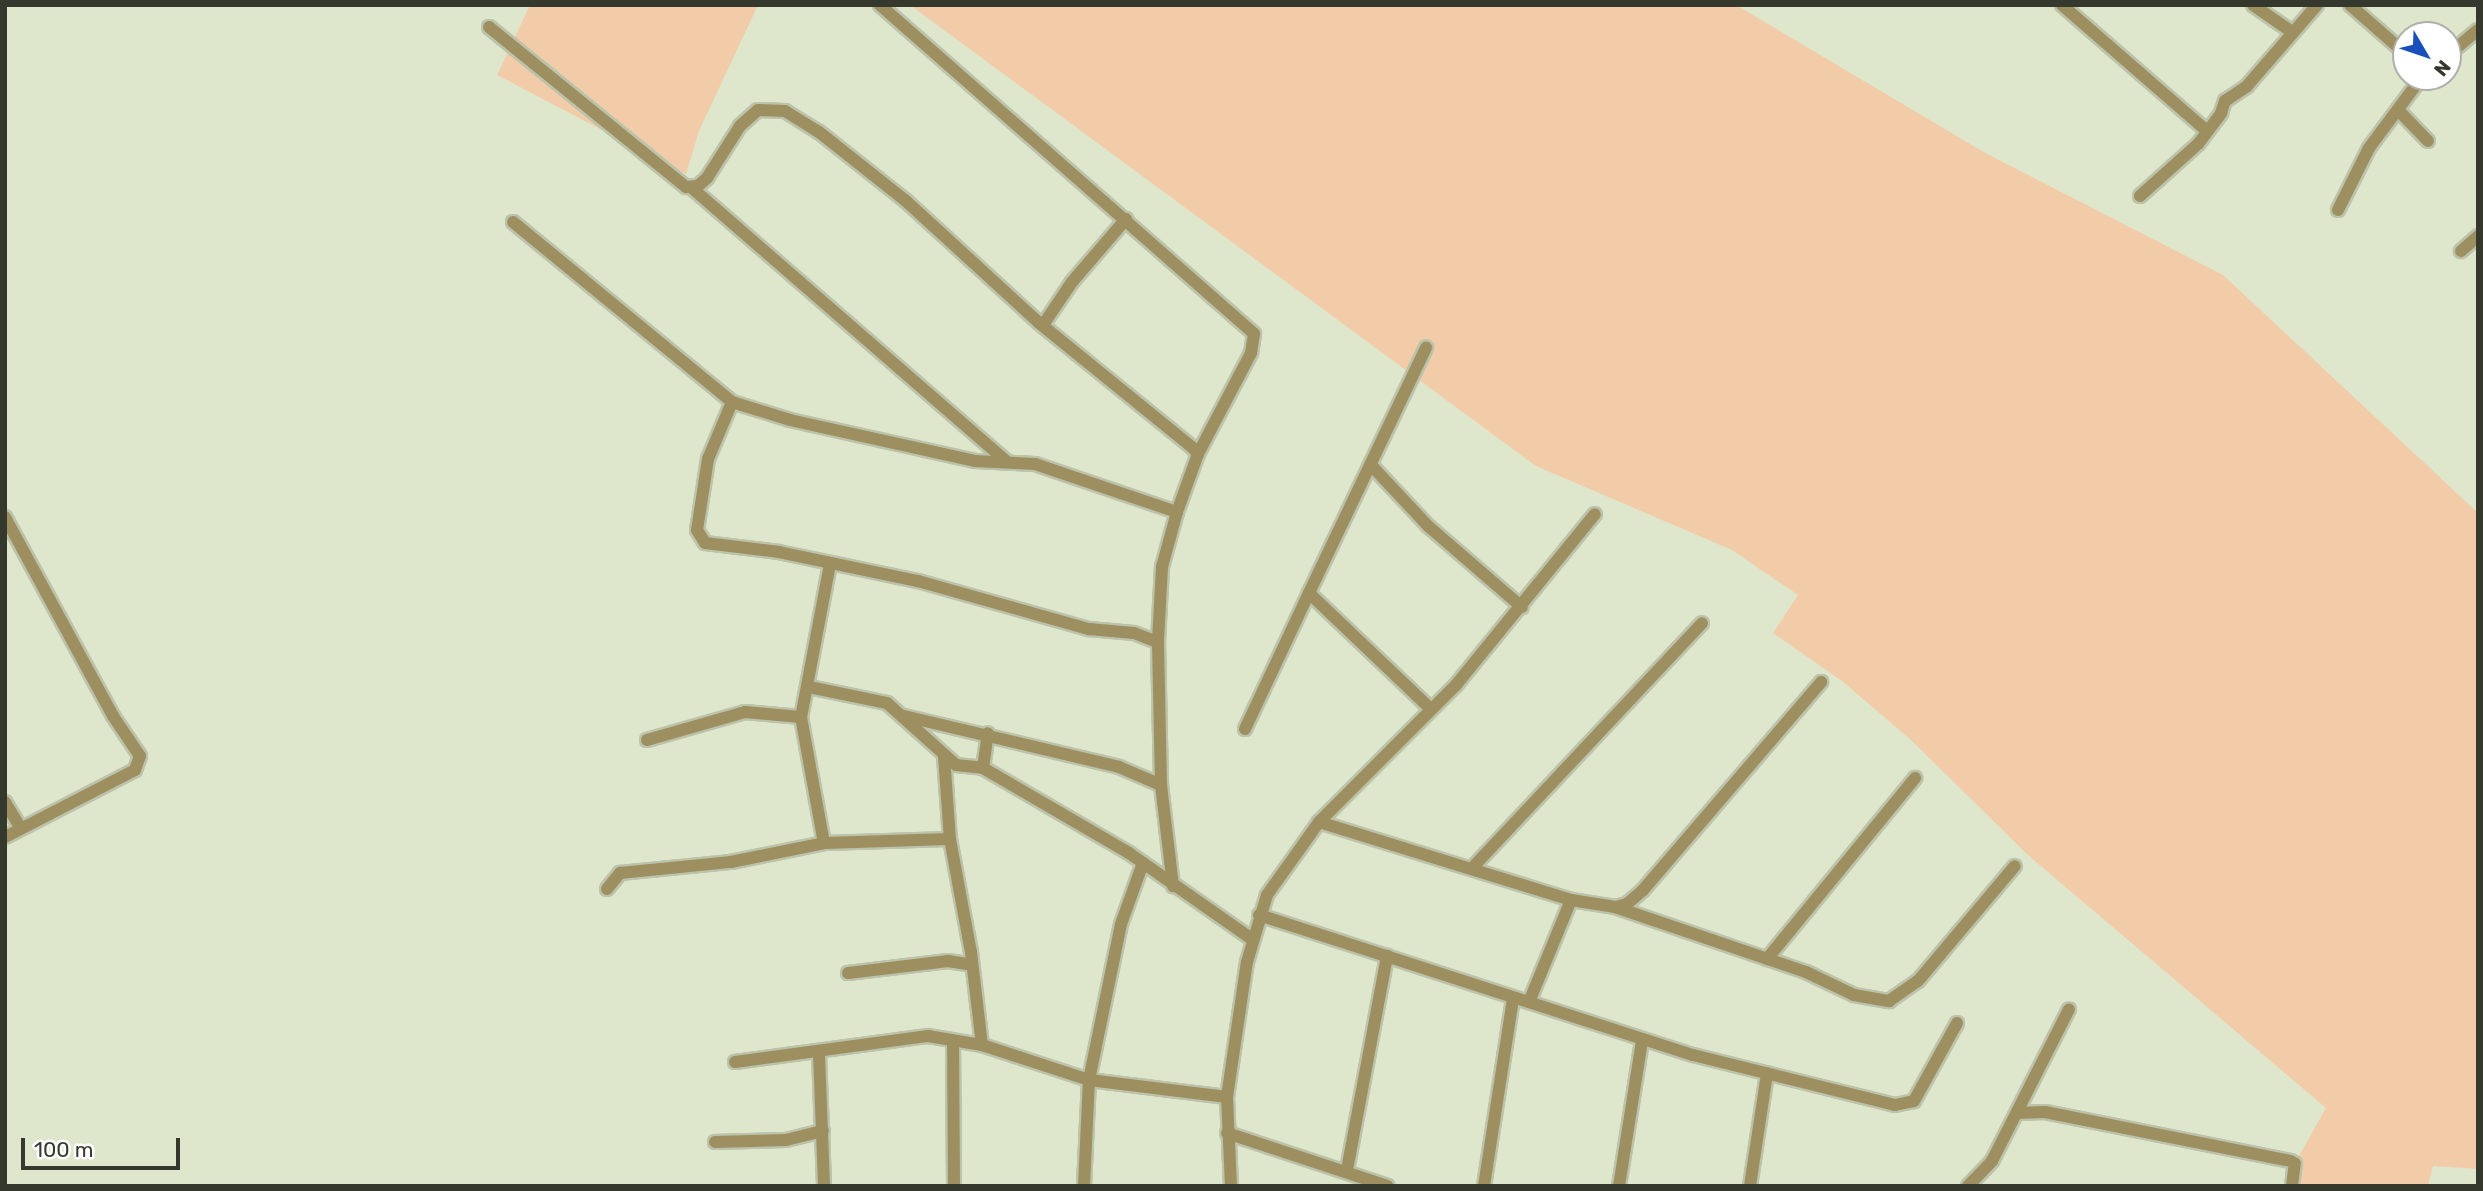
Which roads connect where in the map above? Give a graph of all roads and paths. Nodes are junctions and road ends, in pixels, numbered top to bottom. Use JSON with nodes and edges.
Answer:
{"nodes":[{"id":1,"x":880,"y":5,"type":"edge"},
{"id":2,"x":2062,"y":5,"type":"edge"},
{"id":3,"x":2253,"y":5,"type":"edge"},
{"id":4,"x":2317,"y":5,"type":"edge"},
{"id":5,"x":2350,"y":5,"type":"edge"},
{"id":6,"x":489,"y":27,"type":"dead end"},
{"id":7,"x":2478,"y":30,"type":"edge"},
{"id":8,"x":2292,"y":32,"type":"junction"},
{"id":9,"x":2392,"y":42,"type":"edge"},
{"id":10,"x":2462,"y":43,"type":"edge"},
{"id":11,"x":2412,"y":91,"type":"edge"},
{"id":12,"x":2398,"y":110,"type":"junction"},
{"id":13,"x":2207,"y":131,"type":"junction"},
{"id":14,"x":2428,"y":141,"type":"dead end"},
{"id":15,"x":692,"y":188,"type":"junction"},
{"id":16,"x":2140,"y":196,"type":"dead end"},
{"id":17,"x":2338,"y":210,"type":"dead end"},
{"id":18,"x":1126,"y":219,"type":"junction"},
{"id":19,"x":513,"y":222,"type":"dead end"},
{"id":20,"x":2478,"y":236,"type":"edge"},
{"id":21,"x":2461,"y":251,"type":"dead end"},
{"id":22,"x":1043,"y":325,"type":"junction"},
{"id":23,"x":1426,"y":348,"type":"dead end"},
{"id":24,"x":732,"y":402,"type":"junction"},
{"id":25,"x":1198,"y":454,"type":"junction"},
{"id":26,"x":1007,"y":462,"type":"junction"},
{"id":27,"x":1371,"y":465,"type":"junction"},
{"id":28,"x":1177,"y":512,"type":"junction"},
{"id":29,"x":1595,"y":514,"type":"dead end"},
{"id":30,"x":5,"y":517,"type":"edge"},
{"id":31,"x":830,"y":564,"type":"junction"},
{"id":32,"x":1309,"y":593,"type":"junction"},
{"id":33,"x":1521,"y":607,"type":"junction"},
{"id":34,"x":1702,"y":623,"type":"dead end"},
{"id":35,"x":1158,"y":642,"type":"junction"},
{"id":36,"x":1821,"y":682,"type":"dead end"},
{"id":37,"x":809,"y":687,"type":"junction"},
{"id":38,"x":1431,"y":709,"type":"junction"},
{"id":39,"x":904,"y":716,"type":"junction"},
{"id":40,"x":801,"y":717,"type":"junction"},
{"id":41,"x":1245,"y":729,"type":"dead end"},
{"id":42,"x":988,"y":733,"type":"junction"},
{"id":43,"x":647,"y":740,"type":"dead end"},
{"id":44,"x":944,"y":756,"type":"junction"},
{"id":45,"x":983,"y":768,"type":"junction"},
{"id":46,"x":1915,"y":778,"type":"dead end"},
{"id":47,"x":1161,"y":785,"type":"junction"},
{"id":48,"x":5,"y":802,"type":"edge"},
{"id":49,"x":1319,"y":822,"type":"junction"},
{"id":50,"x":21,"y":829,"type":"junction"},
{"id":51,"x":5,"y":837,"type":"edge"},
{"id":52,"x":950,"y":839,"type":"junction"},
{"id":53,"x":824,"y":843,"type":"junction"},
{"id":54,"x":1143,"y":863,"type":"junction"},
{"id":55,"x":1474,"y":866,"type":"junction"},
{"id":56,"x":2015,"y":866,"type":"dead end"},
{"id":57,"x":1173,"y":886,"type":"junction"},
{"id":58,"x":607,"y":889,"type":"dead end"},
{"id":59,"x":1571,"y":900,"type":"junction"},
{"id":60,"x":1615,"y":907,"type":"junction"},
{"id":61,"x":1259,"y":915,"type":"junction"},
{"id":62,"x":1252,"y":939,"type":"junction"},
{"id":63,"x":1387,"y":956,"type":"junction"},
{"id":64,"x":1768,"y":959,"type":"junction"},
{"id":65,"x":972,"y":965,"type":"junction"},
{"id":66,"x":848,"y":972,"type":"dead end"},
{"id":67,"x":1513,"y":998,"type":"junction"},
{"id":68,"x":1529,"y":1002,"type":"junction"},
{"id":69,"x":2069,"y":1009,"type":"dead end"},
{"id":70,"x":1957,"y":1024,"type":"dead end"},
{"id":71,"x":1642,"y":1040,"type":"junction"},
{"id":72,"x":953,"y":1041,"type":"junction"},
{"id":73,"x":982,"y":1045,"type":"junction"},
{"id":74,"x":818,"y":1054,"type":"junction"},
{"id":75,"x":735,"y":1062,"type":"dead end"},
{"id":76,"x":1767,"y":1073,"type":"junction"},
{"id":77,"x":1089,"y":1080,"type":"junction"},
{"id":78,"x":1227,"y":1097,"type":"junction"},
{"id":79,"x":2017,"y":1113,"type":"junction"},
{"id":80,"x":822,"y":1131,"type":"junction"},
{"id":81,"x":1227,"y":1133,"type":"junction"},
{"id":82,"x":715,"y":1142,"type":"dead end"},
{"id":83,"x":1347,"y":1170,"type":"junction"},
{"id":84,"x":1384,"y":1185,"type":"edge"},
{"id":85,"x":824,"y":1186,"type":"edge"},
{"id":86,"x":954,"y":1186,"type":"edge"},
{"id":87,"x":1084,"y":1186,"type":"edge"},
{"id":88,"x":1231,"y":1186,"type":"edge"},
{"id":89,"x":1484,"y":1186,"type":"edge"},
{"id":90,"x":1619,"y":1186,"type":"edge"},
{"id":91,"x":1750,"y":1186,"type":"edge"},
{"id":92,"x":1968,"y":1186,"type":"edge"},
{"id":93,"x":2292,"y":1186,"type":"edge"}],
"edges":[{"from":1,"to":18,"type":"street"},
{"from":2,"to":13,"type":"street"},
{"from":3,"to":8,"type":"street"},
{"from":4,"to":8,"type":"street"},
{"from":5,"to":9,"type":"street"},
{"from":6,"to":15,"type":"street"},
{"from":7,"to":10,"type":"street"},
{"from":8,"to":13,"type":"street"},
{"from":11,"to":12,"type":"street"},
{"from":12,"to":14,"type":"street"},
{"from":12,"to":17,"type":"street"},
{"from":13,"to":16,"type":"street"},
{"from":15,"to":22,"type":"street"},
{"from":15,"to":26,"type":"street"},
{"from":18,"to":22,"type":"street"},
{"from":18,"to":25,"type":"street"},
{"from":19,"to":24,"type":"street"},
{"from":20,"to":21,"type":"street"},
{"from":22,"to":25,"type":"street"},
{"from":23,"to":27,"type":"street"},
{"from":24,"to":26,"type":"street"},
{"from":24,"to":31,"type":"street"},
{"from":25,"to":28,"type":"street"},
{"from":26,"to":28,"type":"street"},
{"from":27,"to":32,"type":"street"},
{"from":27,"to":33,"type":"street"},
{"from":28,"to":35,"type":"street"},
{"from":29,"to":33,"type":"street"},
{"from":30,"to":50,"type":"street"},
{"from":31,"to":35,"type":"street"},
{"from":31,"to":37,"type":"street"},
{"from":32,"to":38,"type":"street"},
{"from":32,"to":41,"type":"street"},
{"from":33,"to":38,"type":"street"},
{"from":34,"to":55,"type":"street"},
{"from":35,"to":47,"type":"street"},
{"from":36,"to":60,"type":"street"},
{"from":37,"to":39,"type":"street"},
{"from":37,"to":40,"type":"street"},
{"from":38,"to":49,"type":"street"},
{"from":39,"to":42,"type":"street"},
{"from":39,"to":44,"type":"street"},
{"from":40,"to":43,"type":"street"},
{"from":40,"to":53,"type":"street"},
{"from":42,"to":45,"type":"street"},
{"from":42,"to":47,"type":"street"},
{"from":44,"to":45,"type":"street"},
{"from":44,"to":52,"type":"street"},
{"from":45,"to":54,"type":"street"},
{"from":46,"to":64,"type":"street"},
{"from":47,"to":57,"type":"street"},
{"from":48,"to":50,"type":"street"},
{"from":49,"to":55,"type":"street"},
{"from":49,"to":61,"type":"street"},
{"from":50,"to":51,"type":"street"},
{"from":52,"to":53,"type":"street"},
{"from":52,"to":65,"type":"street"},
{"from":53,"to":58,"type":"street"},
{"from":54,"to":57,"type":"street"},
{"from":54,"to":77,"type":"street"},
{"from":55,"to":59,"type":"street"},
{"from":56,"to":64,"type":"street"},
{"from":57,"to":62,"type":"street"},
{"from":59,"to":60,"type":"street"},
{"from":59,"to":68,"type":"street"},
{"from":60,"to":64,"type":"street"},
{"from":61,"to":62,"type":"street"},
{"from":61,"to":63,"type":"street"},
{"from":62,"to":78,"type":"street"},
{"from":63,"to":67,"type":"street"},
{"from":63,"to":83,"type":"street"},
{"from":65,"to":66,"type":"street"},
{"from":65,"to":73,"type":"street"},
{"from":67,"to":68,"type":"street"},
{"from":67,"to":89,"type":"street"},
{"from":68,"to":71,"type":"street"},
{"from":69,"to":79,"type":"street"},
{"from":70,"to":76,"type":"street"},
{"from":71,"to":76,"type":"street"},
{"from":71,"to":90,"type":"street"},
{"from":72,"to":73,"type":"street"},
{"from":72,"to":74,"type":"street"},
{"from":72,"to":86,"type":"street"},
{"from":73,"to":77,"type":"street"},
{"from":74,"to":75,"type":"street"},
{"from":74,"to":80,"type":"street"},
{"from":76,"to":91,"type":"street"},
{"from":77,"to":78,"type":"street"},
{"from":77,"to":87,"type":"street"},
{"from":78,"to":81,"type":"street"},
{"from":79,"to":92,"type":"street"},
{"from":79,"to":93,"type":"street"},
{"from":80,"to":82,"type":"street"},
{"from":80,"to":85,"type":"street"},
{"from":81,"to":83,"type":"street"},
{"from":81,"to":88,"type":"street"},
{"from":83,"to":84,"type":"street"}]}
